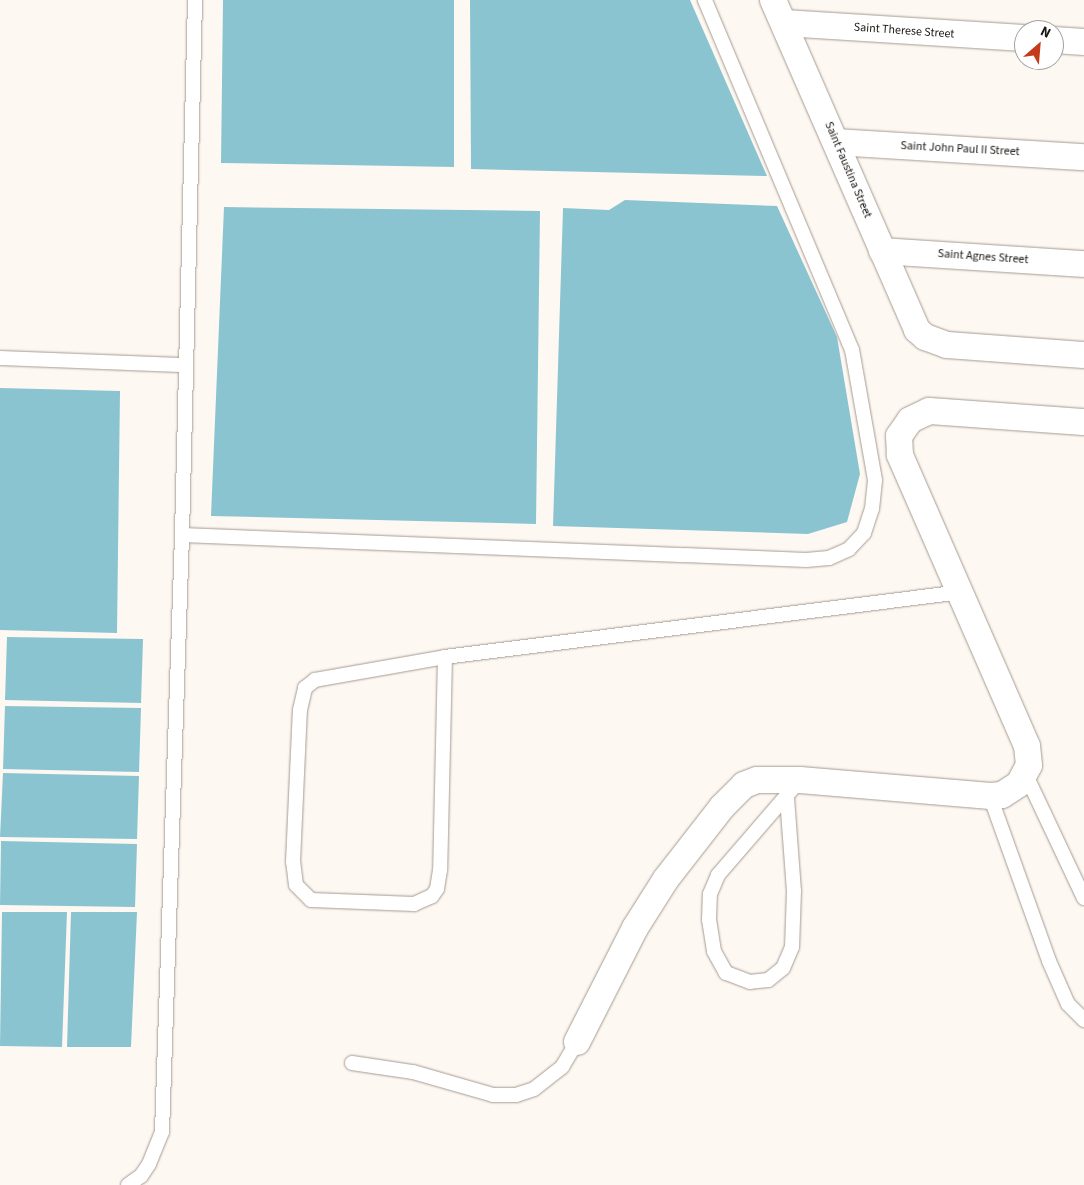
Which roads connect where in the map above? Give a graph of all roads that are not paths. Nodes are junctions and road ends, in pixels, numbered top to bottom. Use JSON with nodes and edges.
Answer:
{"nodes":[{"id":1,"x":195,"y":0,"type":"edge"},
{"id":2,"x":705,"y":0,"type":"edge"},
{"id":3,"x":779,"y":12,"type":"edge"},
{"id":4,"x":1014,"y":37,"type":"edge"},
{"id":5,"x":1064,"y":41,"type":"edge"},
{"id":6,"x":1084,"y":42,"type":"edge"},
{"id":7,"x":836,"y":142,"type":"junction"},
{"id":8,"x":1084,"y":157,"type":"edge"},
{"id":9,"x":882,"y":250,"type":"junction"},
{"id":10,"x":1084,"y":264,"type":"edge"},
{"id":11,"x":1084,"y":355,"type":"edge"},
{"id":12,"x":0,"y":358,"type":"edge"},
{"id":13,"x":186,"y":365,"type":"junction"},
{"id":14,"x":1084,"y":422,"type":"edge"},
{"id":15,"x":182,"y":535,"type":"junction"},
{"id":16,"x":962,"y":592,"type":"junction"},
{"id":17,"x":445,"y":657,"type":"junction"},
{"id":18,"x":1026,"y":775,"type":"junction"},
{"id":19,"x":794,"y":789,"type":"junction"},
{"id":20,"x":990,"y":796,"type":"junction"},
{"id":21,"x":1084,"y":898,"type":"edge"},
{"id":22,"x":1084,"y":1020,"type":"edge"},
{"id":23,"x":577,"y":1042,"type":"joint"},
{"id":24,"x":352,"y":1063,"type":"dead end"},
{"id":25,"x":128,"y":1185,"type":"edge"}],
"edges":[{"from":1,"to":13,"type":"lane"},
{"from":2,"to":15,"type":"lane"},
{"from":3,"to":4,"type":"street","name":"Saint Therese Street"},
{"from":3,"to":7,"type":"street","name":"Saint Faustina Street"},
{"from":5,"to":6,"type":"street"},
{"from":7,"to":8,"type":"street","name":"Saint John Paul II Street"},
{"from":7,"to":9,"type":"street","name":"Saint Faustina Street"},
{"from":9,"to":10,"type":"street","name":"Saint Agnes Street"},
{"from":9,"to":11,"type":"street","name":"Saint Faustina Street"},
{"from":12,"to":13,"type":"lane"},
{"from":13,"to":15,"type":"lane"},
{"from":14,"to":16,"type":"street"},
{"from":15,"to":25,"type":"lane"},
{"from":16,"to":17,"type":"lane"},
{"from":16,"to":18,"type":"street"},
{"from":17,"to":17,"type":"lane"},
{"from":18,"to":20,"type":"street"},
{"from":18,"to":21,"type":"lane"},
{"from":19,"to":19,"type":"lane"},
{"from":19,"to":20,"type":"street"},
{"from":19,"to":23,"type":"street"},
{"from":20,"to":22,"type":"lane"},
{"from":23,"to":24,"type":"lane"}]}
